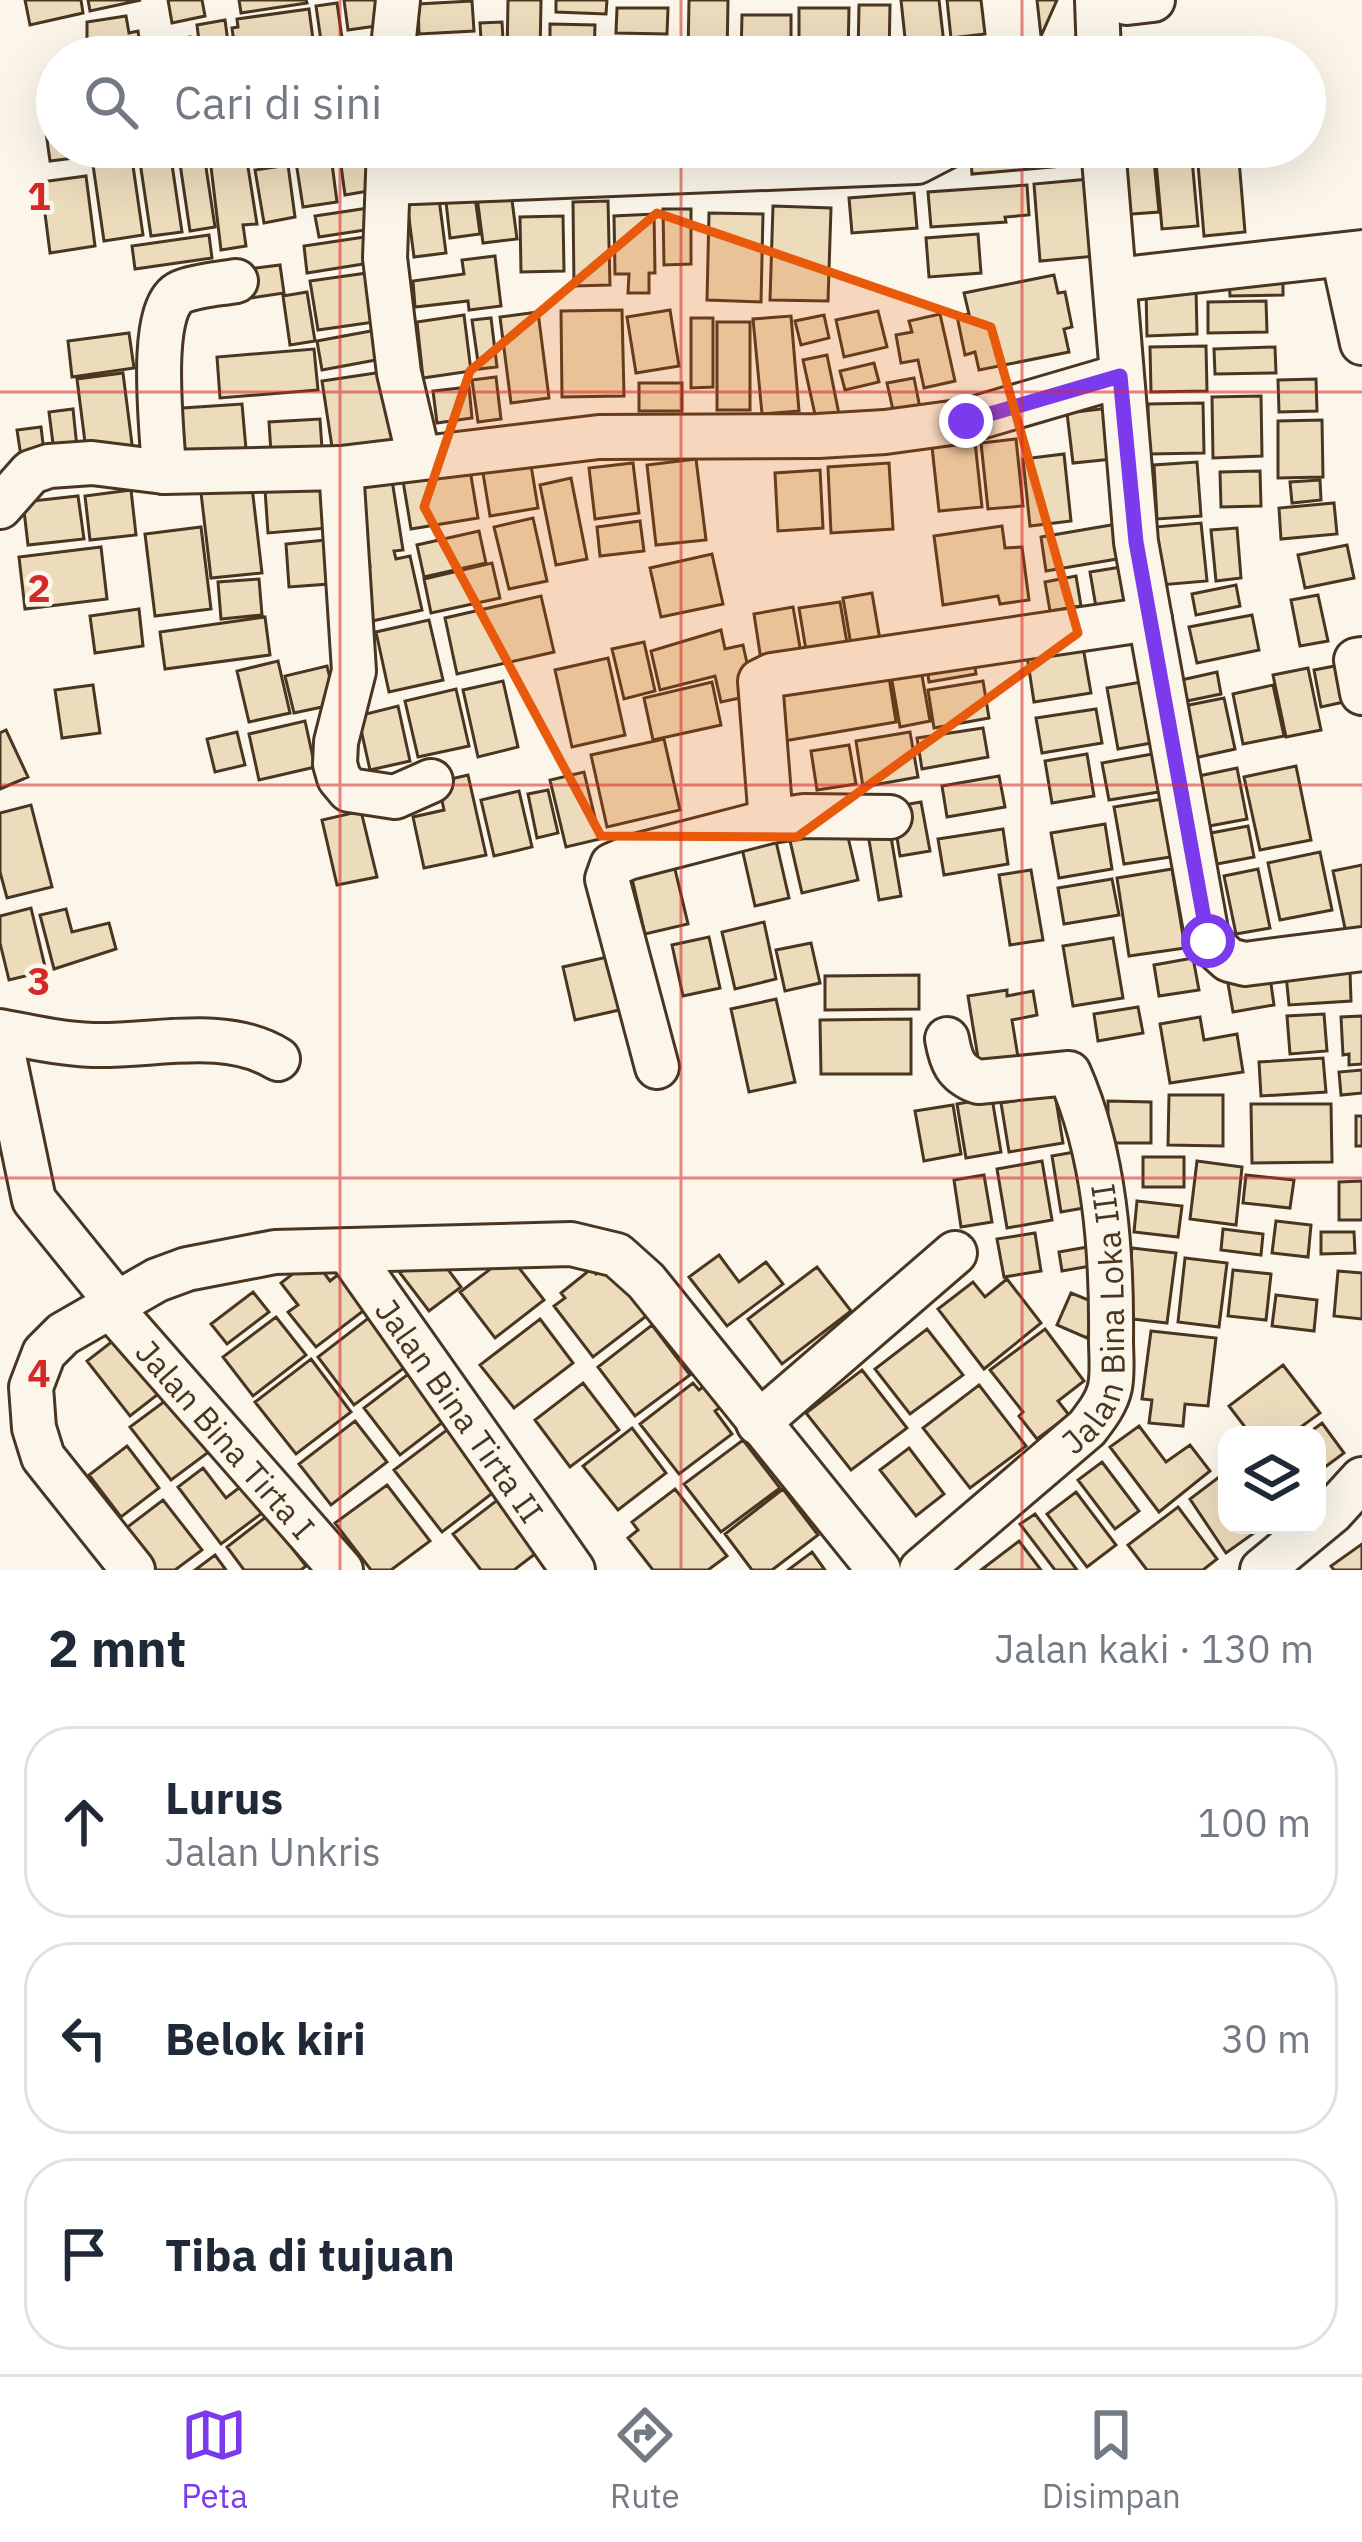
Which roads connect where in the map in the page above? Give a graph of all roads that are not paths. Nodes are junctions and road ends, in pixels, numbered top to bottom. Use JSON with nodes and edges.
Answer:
{"nodes":[{"id":1,"x":398,"y":0,"type":"edge"},
{"id":2,"x":1126,"y":1,"type":"edge"},
{"id":3,"x":394,"y":36,"type":"edge"},
{"id":4,"x":1109,"y":36,"type":"edge"},
{"id":5,"x":388,"y":168,"type":"edge"},
{"id":6,"x":1105,"y":168,"type":"edge"},
{"id":7,"x":1353,"y":254,"type":"edge"},
{"id":8,"x":1115,"y":280,"type":"junction"},
{"id":9,"x":236,"y":281,"type":"dead end"},
{"id":10,"x":1362,"y":343,"type":"edge"},
{"id":11,"x":1120,"y":376,"type":"junction"},
{"id":12,"x":419,"y":458,"type":"junction"},
{"id":13,"x":341,"y":468,"type":"junction"},
{"id":14,"x":164,"y":472,"type":"junction"},
{"id":15,"x":0,"y":506,"type":"edge"},
{"id":16,"x":1150,"y":619,"type":"junction"},
{"id":17,"x":1362,"y":658,"type":"edge"},
{"id":18,"x":1362,"y":693,"type":"edge"},
{"id":19,"x":430,"y":781,"type":"dead end"},
{"id":20,"x":890,"y":817,"type":"dead end"},
{"id":21,"x":771,"y":821,"type":"junction"},
{"id":22,"x":1362,"y":949,"type":"edge"},
{"id":23,"x":0,"y":1034,"type":"edge"},
{"id":24,"x":947,"y":1039,"type":"dead end"},
{"id":25,"x":278,"y":1059,"type":"dead end"},
{"id":26,"x":657,"y":1067,"type":"dead end"},
{"id":27,"x":10,"y":1144,"type":"edge"},
{"id":28,"x":348,"y":1251,"type":"junction"},
{"id":29,"x":956,"y":1253,"type":"dead end"},
{"id":30,"x":112,"y":1306,"type":"junction"},
{"id":31,"x":758,"y":1423,"type":"junction"},
{"id":32,"x":1362,"y":1479,"type":"edge"},
{"id":33,"x":133,"y":1570,"type":"edge"},
{"id":34,"x":341,"y":1570,"type":"edge"},
{"id":35,"x":574,"y":1570,"type":"edge"},
{"id":36,"x":879,"y":1570,"type":"edge"},
{"id":37,"x":921,"y":1570,"type":"edge"},
{"id":38,"x":1262,"y":1570,"type":"edge"}],
"edges":[{"from":1,"to":3,"type":"street"},
{"from":2,"to":4,"type":"street"},
{"from":5,"to":12,"type":"street"},
{"from":6,"to":8,"type":"street"},
{"from":7,"to":8,"type":"street"},
{"from":7,"to":10,"type":"street"},
{"from":8,"to":11,"type":"street"},
{"from":9,"to":14,"type":"street"},
{"from":11,"to":12,"type":"street"},
{"from":11,"to":16,"type":"street"},
{"from":12,"to":13,"type":"street"},
{"from":13,"to":14,"type":"street"},
{"from":13,"to":19,"type":"street"},
{"from":14,"to":15,"type":"street"},
{"from":16,"to":21,"type":"street"},
{"from":16,"to":22,"type":"street"},
{"from":17,"to":18,"type":"street"},
{"from":20,"to":21,"type":"street"},
{"from":21,"to":26,"type":"street"},
{"from":23,"to":25,"type":"street"},
{"from":23,"to":27,"type":"street","name":"Jalan Bina Tirta I"},
{"from":24,"to":37,"type":"street","name":"Jalan Bina Loka III"},
{"from":27,"to":30,"type":"street","name":"Jalan Bina Tirta I"},
{"from":28,"to":30,"type":"street"},
{"from":28,"to":31,"type":"street"},
{"from":28,"to":35,"type":"street","name":"Jalan Bina Tirta II"},
{"from":29,"to":31,"type":"street"},
{"from":30,"to":33,"type":"street"},
{"from":30,"to":34,"type":"street","name":"Jalan Bina Tirta I"},
{"from":31,"to":36,"type":"street"},
{"from":32,"to":38,"type":"street"}]}
